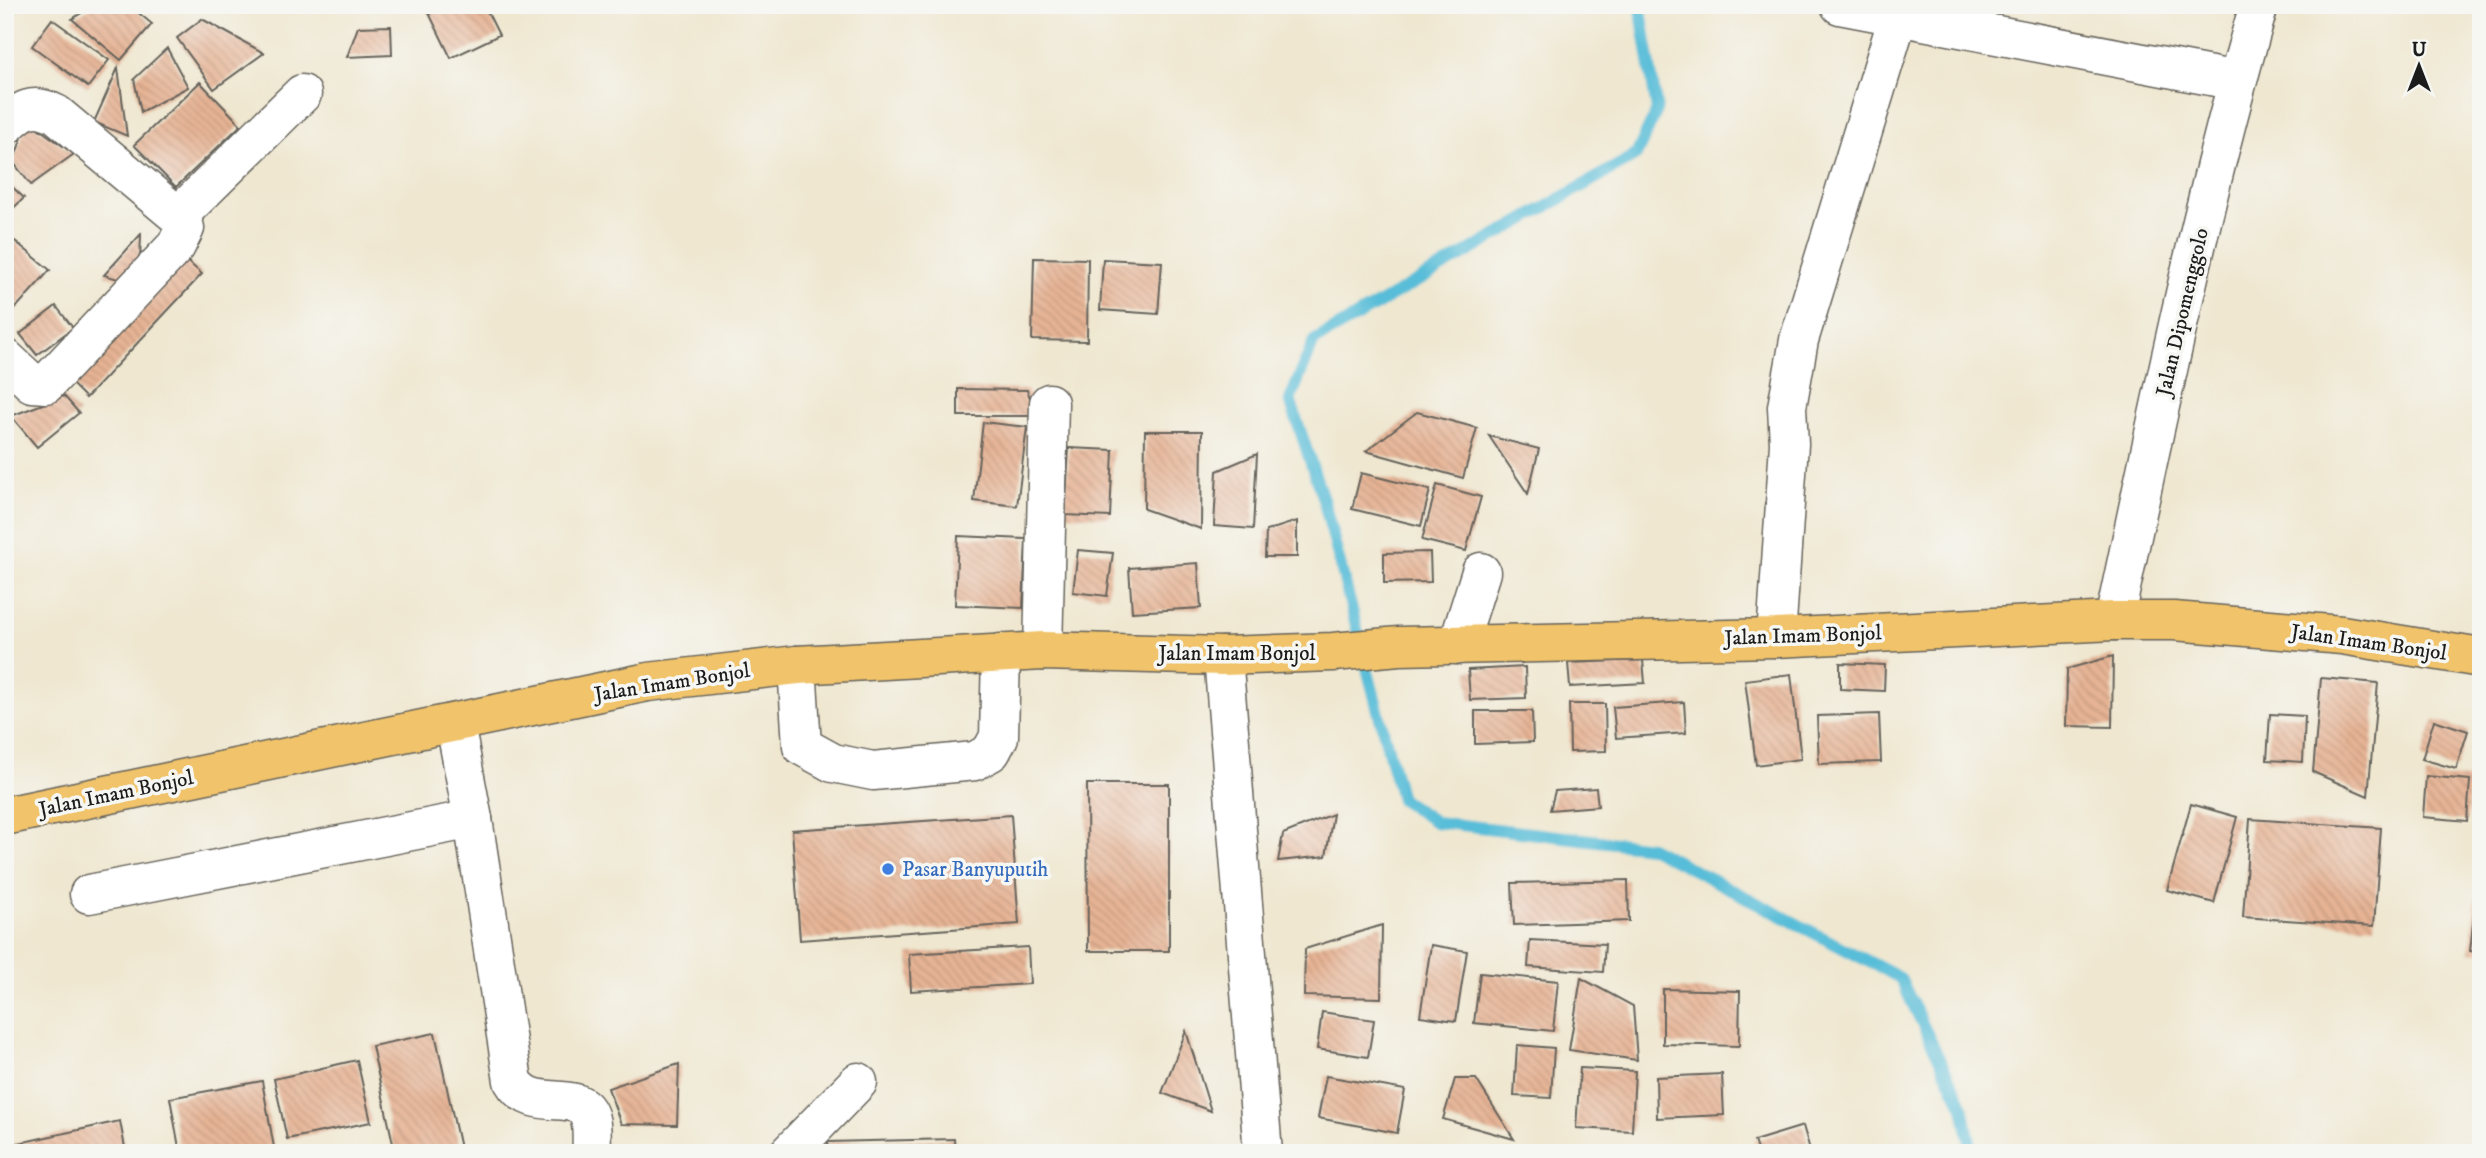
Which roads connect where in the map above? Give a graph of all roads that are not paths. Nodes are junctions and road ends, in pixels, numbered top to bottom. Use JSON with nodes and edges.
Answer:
{"nodes":[{"id":1,"x":1840,"y":5,"type":"edge"},
{"id":2,"x":2259,"y":5,"type":"edge"},
{"id":3,"x":1898,"y":17,"type":"junction"},
{"id":4,"x":2237,"y":81,"type":"junction"},
{"id":5,"x":302,"y":94,"type":"dead end"},
{"id":6,"x":5,"y":126,"type":"edge"},
{"id":7,"x":178,"y":216,"type":"junction"},
{"id":8,"x":5,"y":358,"type":"edge"},
{"id":9,"x":1049,"y":403,"type":"dead end"},
{"id":10,"x":1480,"y":572,"type":"dead end"},
{"id":11,"x":2114,"y":621,"type":"junction"},
{"id":12,"x":1776,"y":638,"type":"junction"},
{"id":13,"x":1458,"y":645,"type":"junction"},
{"id":14,"x":1043,"y":651,"type":"junction"},
{"id":15,"x":1001,"y":653,"type":"junction"},
{"id":16,"x":1223,"y":656,"type":"junction"},
{"id":17,"x":2481,"y":658,"type":"edge"},
{"id":18,"x":797,"y":665,"type":"junction"},
{"id":19,"x":455,"y":723,"type":"junction"},
{"id":20,"x":5,"y":816,"type":"edge"},
{"id":21,"x":473,"y":819,"type":"junction"},
{"id":22,"x":89,"y":894,"type":"dead end"},
{"id":23,"x":858,"y":1082,"type":"dead end"},
{"id":24,"x":592,"y":1153,"type":"edge"},
{"id":25,"x":789,"y":1153,"type":"edge"},
{"id":26,"x":1264,"y":1153,"type":"edge"}],
"edges":[{"from":1,"to":3,"type":"street"},
{"from":2,"to":4,"type":"street","name":"Jalan Dipomenggolo"},
{"from":3,"to":4,"type":"street"},
{"from":3,"to":12,"type":"street"},
{"from":4,"to":11,"type":"street","name":"Jalan Dipomenggolo"},
{"from":5,"to":7,"type":"street"},
{"from":6,"to":7,"type":"street"},
{"from":7,"to":8,"type":"street"},
{"from":9,"to":14,"type":"street"},
{"from":10,"to":13,"type":"street"},
{"from":11,"to":12,"type":"main road","name":"Jalan Imam Bonjol"},
{"from":11,"to":17,"type":"main road","name":"Jalan Imam Bonjol"},
{"from":12,"to":13,"type":"main road","name":"Jalan Imam Bonjol"},
{"from":13,"to":16,"type":"main road","name":"Jalan Imam Bonjol"},
{"from":14,"to":15,"type":"main road","name":"Jalan Imam Bonjol"},
{"from":14,"to":16,"type":"main road","name":"Jalan Imam Bonjol"},
{"from":15,"to":18,"type":"main road","name":"Jalan Imam Bonjol"},
{"from":15,"to":18,"type":"street"},
{"from":16,"to":26,"type":"street"},
{"from":18,"to":19,"type":"main road","name":"Jalan Imam Bonjol"},
{"from":19,"to":20,"type":"main road","name":"Jalan Imam Bonjol"},
{"from":19,"to":21,"type":"street"},
{"from":21,"to":22,"type":"street"},
{"from":21,"to":24,"type":"street"},
{"from":23,"to":25,"type":"street"}]}
